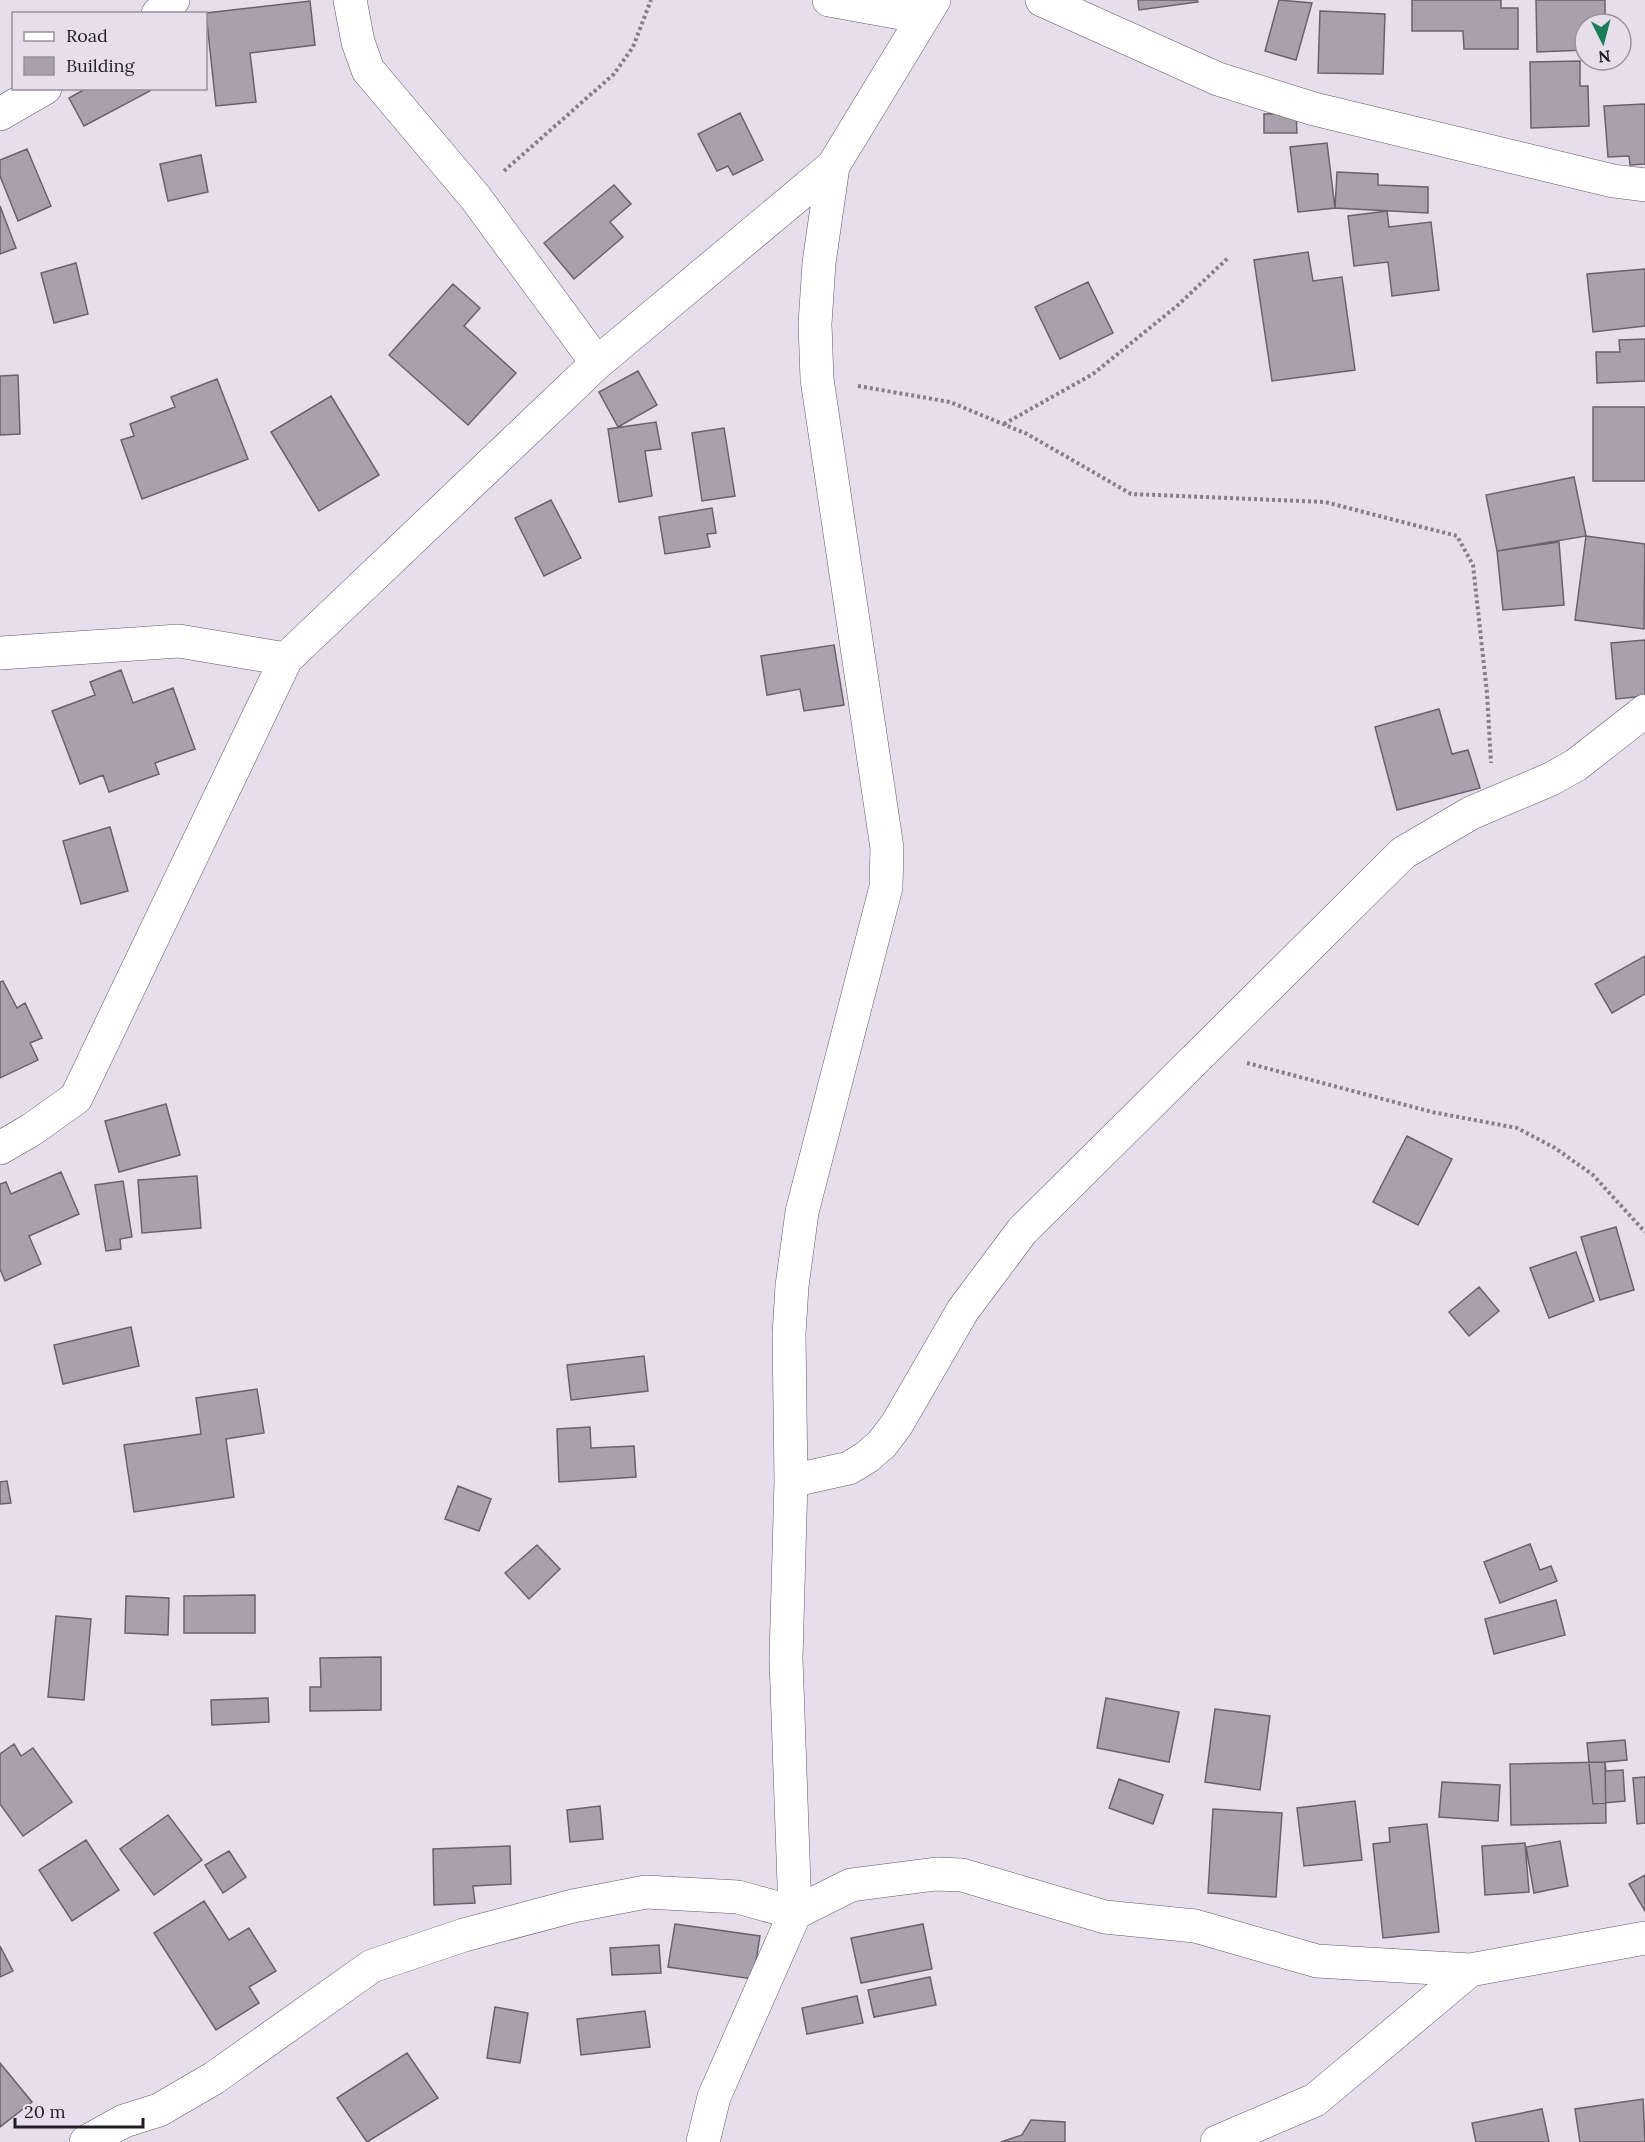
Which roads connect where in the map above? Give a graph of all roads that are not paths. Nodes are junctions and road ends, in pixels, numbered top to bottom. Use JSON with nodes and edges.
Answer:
{"nodes":[{"id":1,"x":173,"y":0,"type":"edge"},
{"id":2,"x":350,"y":0,"type":"edge"},
{"id":3,"x":829,"y":0,"type":"edge"},
{"id":4,"x":1042,"y":0,"type":"edge"},
{"id":5,"x":929,"y":8,"type":"edge"},
{"id":6,"x":160,"y":12,"type":"edge"},
{"id":7,"x":42,"y":90,"type":"edge"},
{"id":8,"x":0,"y":114,"type":"edge"},
{"id":9,"x":833,"y":166,"type":"junction"},
{"id":10,"x":1645,"y":185,"type":"edge"},
{"id":11,"x":597,"y":363,"type":"junction"},
{"id":12,"x":0,"y":653,"type":"edge"},
{"id":13,"x":286,"y":659,"type":"junction"},
{"id":14,"x":1645,"y":711,"type":"edge"},
{"id":15,"x":0,"y":1148,"type":"edge"},
{"id":16,"x":791,"y":1481,"type":"junction"},
{"id":17,"x":795,"y":1913,"type":"junction"},
{"id":18,"x":1645,"y":1938,"type":"edge"},
{"id":19,"x":1470,"y":1970,"type":"junction"},
{"id":20,"x":86,"y":2142,"type":"edge"},
{"id":21,"x":703,"y":2142,"type":"edge"},
{"id":22,"x":1217,"y":2142,"type":"edge"}],
"edges":[{"from":1,"to":6,"type":"street"},
{"from":2,"to":11,"type":"street"},
{"from":3,"to":5,"type":"street"},
{"from":4,"to":10,"type":"street"},
{"from":5,"to":9,"type":"street"},
{"from":7,"to":8,"type":"street"},
{"from":9,"to":11,"type":"street"},
{"from":9,"to":16,"type":"street"},
{"from":11,"to":13,"type":"street"},
{"from":12,"to":13,"type":"street"},
{"from":13,"to":15,"type":"street"},
{"from":14,"to":16,"type":"street"},
{"from":16,"to":17,"type":"street"},
{"from":17,"to":19,"type":"street"},
{"from":17,"to":20,"type":"street"},
{"from":17,"to":21,"type":"street"},
{"from":18,"to":19,"type":"street"},
{"from":19,"to":22,"type":"street"}]}
